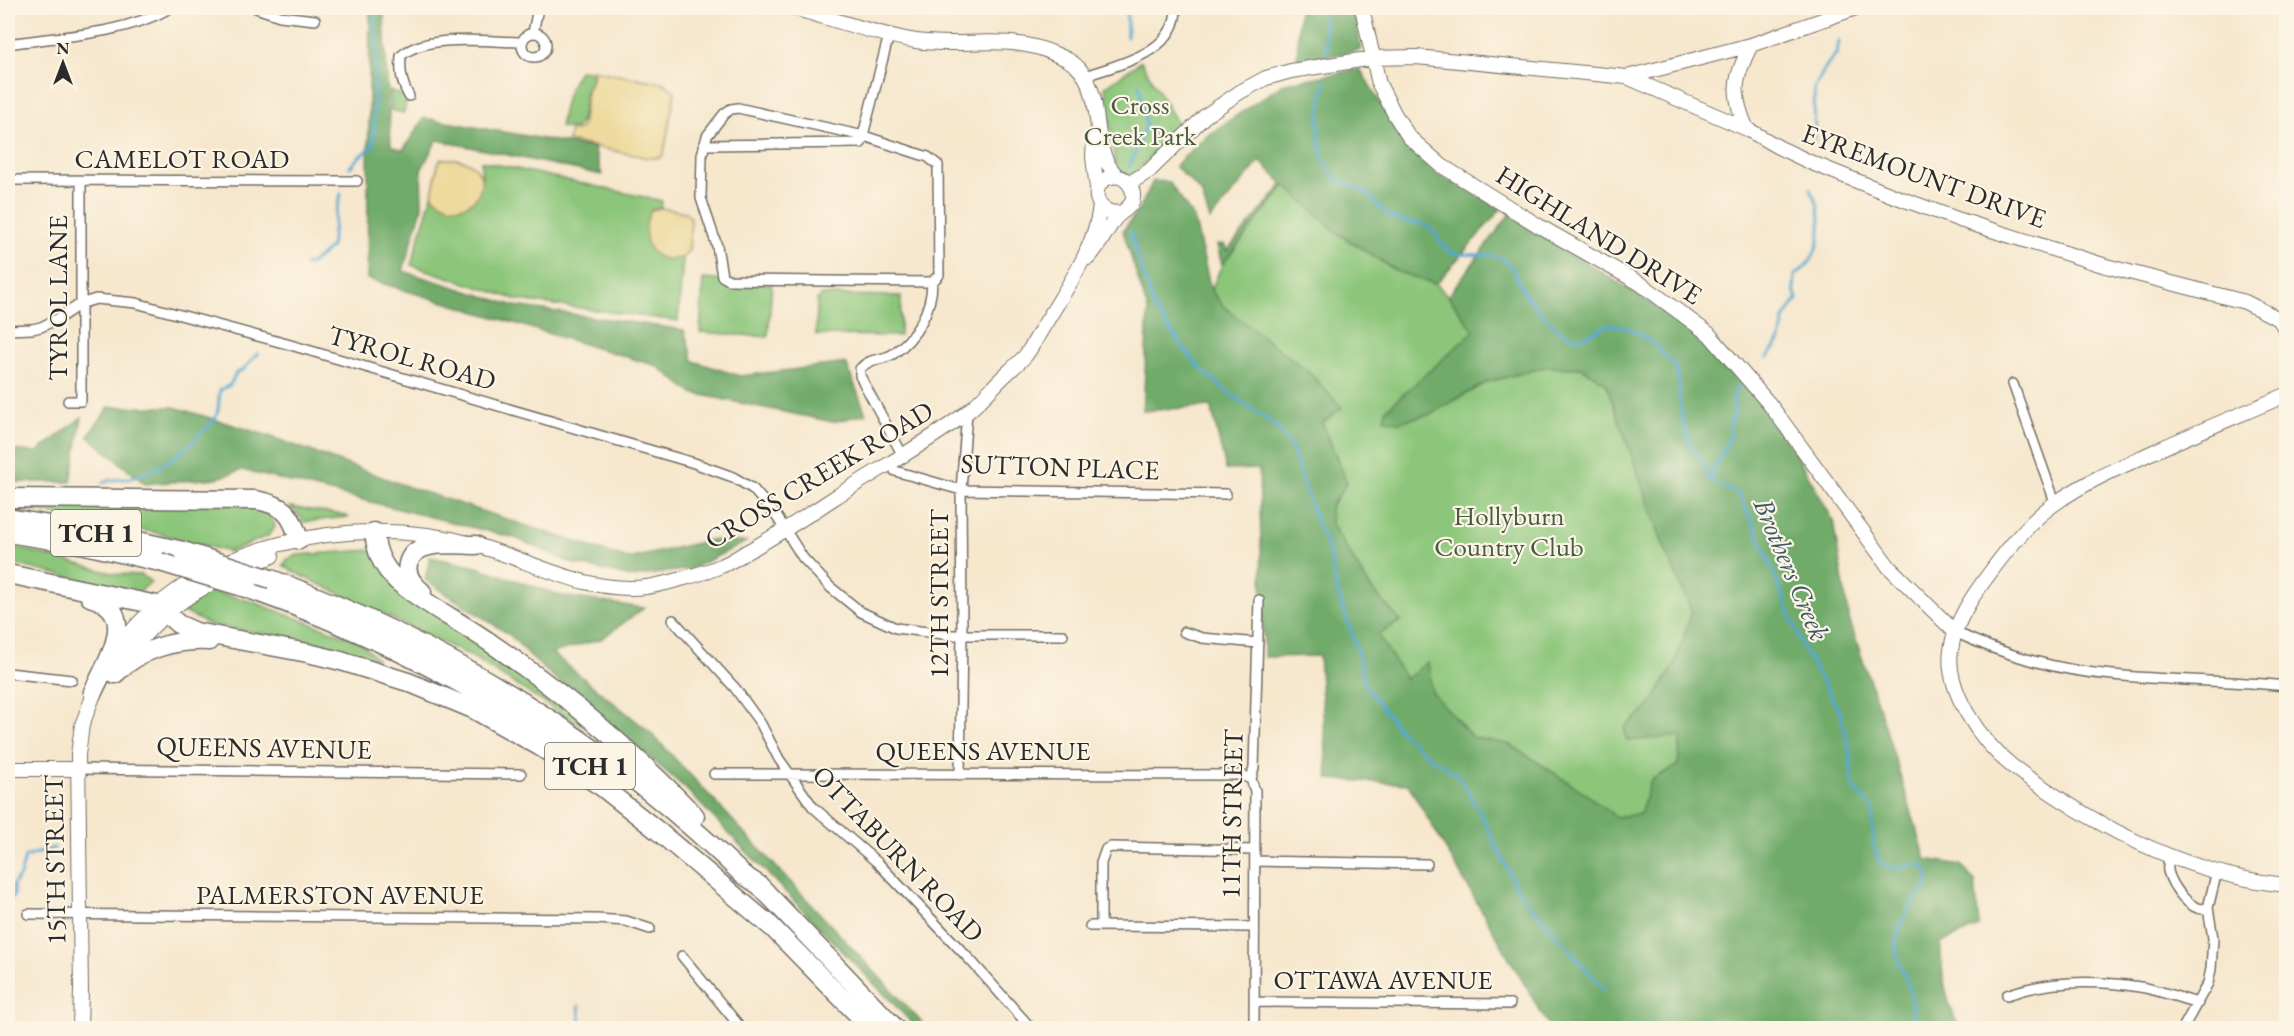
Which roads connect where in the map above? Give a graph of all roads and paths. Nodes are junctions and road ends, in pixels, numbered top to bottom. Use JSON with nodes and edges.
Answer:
{"nodes":[{"id":1,"x":170,"y":8,"type":"edge"},
{"id":2,"x":256,"y":8,"type":"edge"},
{"id":3,"x":538,"y":8,"type":"edge"},
{"id":4,"x":793,"y":8,"type":"edge"},
{"id":5,"x":1176,"y":8,"type":"edge"},
{"id":6,"x":1362,"y":8,"type":"edge"},
{"id":7,"x":1856,"y":8,"type":"edge"},
{"id":8,"x":1836,"y":10,"type":"edge"},
{"id":9,"x":315,"y":20,"type":"dead end"},
{"id":10,"x":533,"y":33,"type":"junction"},
{"id":11,"x":890,"y":35,"type":"junction"},
{"id":12,"x":522,"y":42,"type":"junction"},
{"id":13,"x":8,"y":44,"type":"edge"},
{"id":14,"x":1751,"y":45,"type":"junction"},
{"id":15,"x":1373,"y":58,"type":"junction"},
{"id":16,"x":1085,"y":76,"type":"junction"},
{"id":17,"x":1627,"y":77,"type":"junction"},
{"id":18,"x":409,"y":96,"type":"dead end"},
{"id":19,"x":1097,"y":122,"type":"junction"},
{"id":20,"x":1747,"y":129,"type":"junction"},
{"id":21,"x":864,"y":136,"type":"junction"},
{"id":22,"x":704,"y":145,"type":"junction"},
{"id":23,"x":1149,"y":171,"type":"junction"},
{"id":24,"x":1122,"y":179,"type":"junction"},
{"id":25,"x":8,"y":180,"type":"edge"},
{"id":26,"x":81,"y":181,"type":"junction"},
{"id":27,"x":357,"y":181,"type":"dead end"},
{"id":28,"x":1097,"y":188,"type":"junction"},
{"id":29,"x":1133,"y":198,"type":"junction"},
{"id":30,"x":1100,"y":206,"type":"junction"},
{"id":31,"x":1122,"y":212,"type":"junction"},
{"id":32,"x":1080,"y":266,"type":"junction"},
{"id":33,"x":932,"y":282,"type":"junction"},
{"id":34,"x":80,"y":304,"type":"junction"},
{"id":35,"x":2284,"y":322,"type":"edge"},
{"id":36,"x":8,"y":330,"type":"edge"},
{"id":37,"x":2013,"y":384,"type":"dead end"},
{"id":38,"x":2286,"y":395,"type":"edge"},
{"id":39,"x":68,"y":401,"type":"dead end"},
{"id":40,"x":967,"y":413,"type":"junction"},
{"id":41,"x":902,"y":454,"type":"junction"},
{"id":42,"x":895,"y":471,"type":"dead end"},
{"id":43,"x":961,"y":490,"type":"junction"},
{"id":44,"x":1226,"y":494,"type":"dead end"},
{"id":45,"x":8,"y":498,"type":"edge"},
{"id":46,"x":2055,"y":502,"type":"junction"},
{"id":47,"x":8,"y":518,"type":"edge"},
{"id":48,"x":785,"y":530,"type":"junction"},
{"id":49,"x":8,"y":532,"type":"edge"},
{"id":50,"x":374,"y":532,"type":"junction"},
{"id":51,"x":299,"y":540,"type":"junction"},
{"id":52,"x":476,"y":545,"type":"junction"},
{"id":53,"x":8,"y":574,"type":"edge"},
{"id":54,"x":1258,"y":600,"type":"dead end"},
{"id":55,"x":161,"y":609,"type":"junction"},
{"id":56,"x":673,"y":621,"type":"dead end"},
{"id":57,"x":461,"y":623,"type":"junction"},
{"id":58,"x":1184,"y":632,"type":"dead end"},
{"id":59,"x":1955,"y":632,"type":"junction"},
{"id":60,"x":962,"y":635,"type":"junction"},
{"id":61,"x":1063,"y":635,"type":"dead end"},
{"id":62,"x":241,"y":641,"type":"junction"},
{"id":63,"x":1258,"y":643,"type":"junction"},
{"id":64,"x":8,"y":673,"type":"edge"},
{"id":65,"x":115,"y":674,"type":"junction"},
{"id":66,"x":72,"y":680,"type":"dead end"},
{"id":67,"x":2286,"y":686,"type":"edge"},
{"id":68,"x":93,"y":692,"type":"junction"},
{"id":69,"x":8,"y":769,"type":"edge"},
{"id":70,"x":78,"y":769,"type":"junction"},
{"id":71,"x":521,"y":774,"type":"dead end"},
{"id":72,"x":714,"y":774,"type":"dead end"},
{"id":73,"x":960,"y":775,"type":"junction"},
{"id":74,"x":790,"y":776,"type":"junction"},
{"id":75,"x":1251,"y":779,"type":"junction"},
{"id":76,"x":1255,"y":850,"type":"junction"},
{"id":77,"x":2169,"y":856,"type":"junction"},
{"id":78,"x":1255,"y":861,"type":"junction"},
{"id":79,"x":1427,"y":864,"type":"dead end"},
{"id":80,"x":2217,"y":871,"type":"junction"},
{"id":81,"x":759,"y":885,"type":"junction"},
{"id":82,"x":2286,"y":885,"type":"edge"},
{"id":83,"x":2208,"y":908,"type":"junction"},
{"id":84,"x":28,"y":914,"type":"dead end"},
{"id":85,"x":80,"y":915,"type":"junction"},
{"id":86,"x":1090,"y":926,"type":"dead end"},
{"id":87,"x":1101,"y":926,"type":"junction"},
{"id":88,"x":1253,"y":927,"type":"junction"},
{"id":89,"x":650,"y":929,"type":"dead end"},
{"id":90,"x":774,"y":929,"type":"junction"},
{"id":91,"x":681,"y":956,"type":"dead end"},
{"id":92,"x":2007,"y":995,"type":"dead end"},
{"id":93,"x":1255,"y":1002,"type":"junction"},
{"id":94,"x":2198,"y":1003,"type":"junction"},
{"id":95,"x":1510,"y":1004,"type":"dead end"},
{"id":96,"x":80,"y":1029,"type":"edge"},
{"id":97,"x":741,"y":1029,"type":"edge"},
{"id":98,"x":871,"y":1029,"type":"edge"},
{"id":99,"x":896,"y":1029,"type":"edge"},
{"id":100,"x":1031,"y":1029,"type":"edge"},
{"id":101,"x":1254,"y":1029,"type":"edge"},
{"id":102,"x":2183,"y":1029,"type":"edge"}],
"edges":[{"from":1,"to":13,"type":"street"},
{"from":2,"to":9,"type":"street"},
{"from":3,"to":10,"type":"street"},
{"from":4,"to":11,"type":"street"},
{"from":5,"to":16,"type":"street"},
{"from":6,"to":15,"type":"street","name":"HIGHLAND DRIVE"},
{"from":7,"to":8,"type":"street"},
{"from":8,"to":14,"type":"street"},
{"from":10,"to":12,"type":"street"},
{"from":10,"to":12,"type":"street"},
{"from":11,"to":16,"type":"street"},
{"from":11,"to":21,"type":"street"},
{"from":12,"to":18,"type":"street"},
{"from":14,"to":17,"type":"street"},
{"from":14,"to":20,"type":"street"},
{"from":15,"to":17,"type":"street"},
{"from":15,"to":23,"type":"street"},
{"from":15,"to":59,"type":"street","name":"HIGHLAND DRIVE"},
{"from":16,"to":19,"type":"street"},
{"from":17,"to":20,"type":"street"},
{"from":19,"to":24,"type":"street"},
{"from":19,"to":28,"type":"street"},
{"from":20,"to":35,"type":"street","name":"EYREMOUNT DRIVE"},
{"from":21,"to":22,"type":"street"},
{"from":21,"to":22,"type":"street"},
{"from":21,"to":33,"type":"street"},
{"from":22,"to":33,"type":"street"},
{"from":23,"to":24,"type":"street"},
{"from":23,"to":29,"type":"street"},
{"from":24,"to":28,"type":"street"},
{"from":24,"to":29,"type":"street"},
{"from":25,"to":26,"type":"street","name":"CAMELOT ROAD"},
{"from":26,"to":27,"type":"street","name":"CAMELOT ROAD"},
{"from":26,"to":34,"type":"street","name":"TYROL LANE"},
{"from":28,"to":30,"type":"street"},
{"from":29,"to":31,"type":"street"},
{"from":30,"to":31,"type":"street"},
{"from":30,"to":32,"type":"street","name":"CROSS CREEK ROAD"},
{"from":31,"to":32,"type":"street","name":"CROSS CREEK ROAD"},
{"from":32,"to":40,"type":"street","name":"CROSS CREEK ROAD"},
{"from":33,"to":41,"type":"street"},
{"from":34,"to":36,"type":"street","name":"TYROL ROAD"},
{"from":34,"to":39,"type":"street","name":"TYROL LANE"},
{"from":34,"to":48,"type":"street","name":"TYROL ROAD"},
{"from":37,"to":46,"type":"street"},
{"from":38,"to":46,"type":"street"},
{"from":40,"to":41,"type":"street","name":"CROSS CREEK ROAD"},
{"from":40,"to":43,"type":"street","name":"12TH STREET"},
{"from":41,"to":48,"type":"street","name":"CROSS CREEK ROAD"},
{"from":42,"to":43,"type":"street","name":"SUTTON PLACE"},
{"from":43,"to":44,"type":"street","name":"SUTTON PLACE"},
{"from":43,"to":60,"type":"street","name":"12TH STREET"},
{"from":45,"to":51,"type":"highway"},
{"from":46,"to":59,"type":"street"},
{"from":47,"to":81,"type":"highway","number":"TCH 1","bridge":true},
{"from":48,"to":52,"type":"street","name":"CROSS CREEK ROAD"},
{"from":48,"to":60,"type":"street","name":"TYROL ROAD"},
{"from":49,"to":90,"type":"highway","number":"TCH 1","bridge":true},
{"from":50,"to":51,"type":"street","name":"15TH STREET"},
{"from":50,"to":52,"type":"street","name":"CROSS CREEK ROAD"},
{"from":50,"to":57,"type":"highway"},
{"from":51,"to":55,"type":"street","name":"15TH STREET"},
{"from":52,"to":57,"type":"highway"},
{"from":53,"to":55,"type":"highway"},
{"from":53,"to":68,"type":"highway"},
{"from":54,"to":63,"type":"street","name":"11TH STREET"},
{"from":55,"to":62,"type":"highway"},
{"from":55,"to":65,"type":"street","name":"15TH STREET"},
{"from":55,"to":68,"type":"street","name":"15TH STREET"},
{"from":56,"to":74,"type":"street","name":"OTTABURN ROAD"},
{"from":57,"to":81,"type":"highway"},
{"from":58,"to":63,"type":"street"},
{"from":59,"to":67,"type":"street"},
{"from":59,"to":77,"type":"street"},
{"from":60,"to":61,"type":"street","name":"TYROL ROAD"},
{"from":60,"to":73,"type":"street","name":"12TH STREET"},
{"from":62,"to":65,"type":"highway"},
{"from":62,"to":90,"type":"highway"},
{"from":63,"to":75,"type":"street","name":"11TH STREET"},
{"from":64,"to":66,"type":"street"},
{"from":65,"to":68,"type":"street","name":"15TH STREET"},
{"from":68,"to":70,"type":"street","name":"15TH STREET"},
{"from":69,"to":70,"type":"street","name":"QUEENS AVENUE"},
{"from":70,"to":71,"type":"street","name":"QUEENS AVENUE"},
{"from":70,"to":85,"type":"street","name":"15TH STREET"},
{"from":72,"to":74,"type":"street","name":"QUEENS AVENUE"},
{"from":73,"to":74,"type":"street","name":"QUEENS AVENUE"},
{"from":73,"to":75,"type":"street","name":"QUEENS AVENUE"},
{"from":74,"to":100,"type":"street","name":"OTTABURN ROAD"},
{"from":75,"to":76,"type":"street","name":"11TH STREET"},
{"from":76,"to":78,"type":"street","name":"11TH STREET"},
{"from":76,"to":87,"type":"street"},
{"from":77,"to":80,"type":"street"},
{"from":77,"to":83,"type":"street"},
{"from":78,"to":79,"type":"street"},
{"from":78,"to":88,"type":"street","name":"11TH STREET"},
{"from":80,"to":82,"type":"street"},
{"from":80,"to":83,"type":"street"},
{"from":81,"to":99,"type":"highway","number":"TCH 1"},
{"from":83,"to":94,"type":"street"},
{"from":84,"to":85,"type":"street","name":"PALMERSTON AVENUE"},
{"from":85,"to":89,"type":"street","name":"PALMERSTON AVENUE"},
{"from":85,"to":96,"type":"street","name":"15TH STREET"},
{"from":86,"to":87,"type":"street"},
{"from":87,"to":88,"type":"street"},
{"from":88,"to":93,"type":"street","name":"11TH STREET"},
{"from":90,"to":98,"type":"highway","number":"TCH 1"},
{"from":91,"to":97,"type":"street"},
{"from":92,"to":94,"type":"street"},
{"from":93,"to":95,"type":"street","name":"OTTAWA AVENUE"},
{"from":93,"to":101,"type":"street","name":"11TH STREET"},
{"from":94,"to":102,"type":"street"}]}
